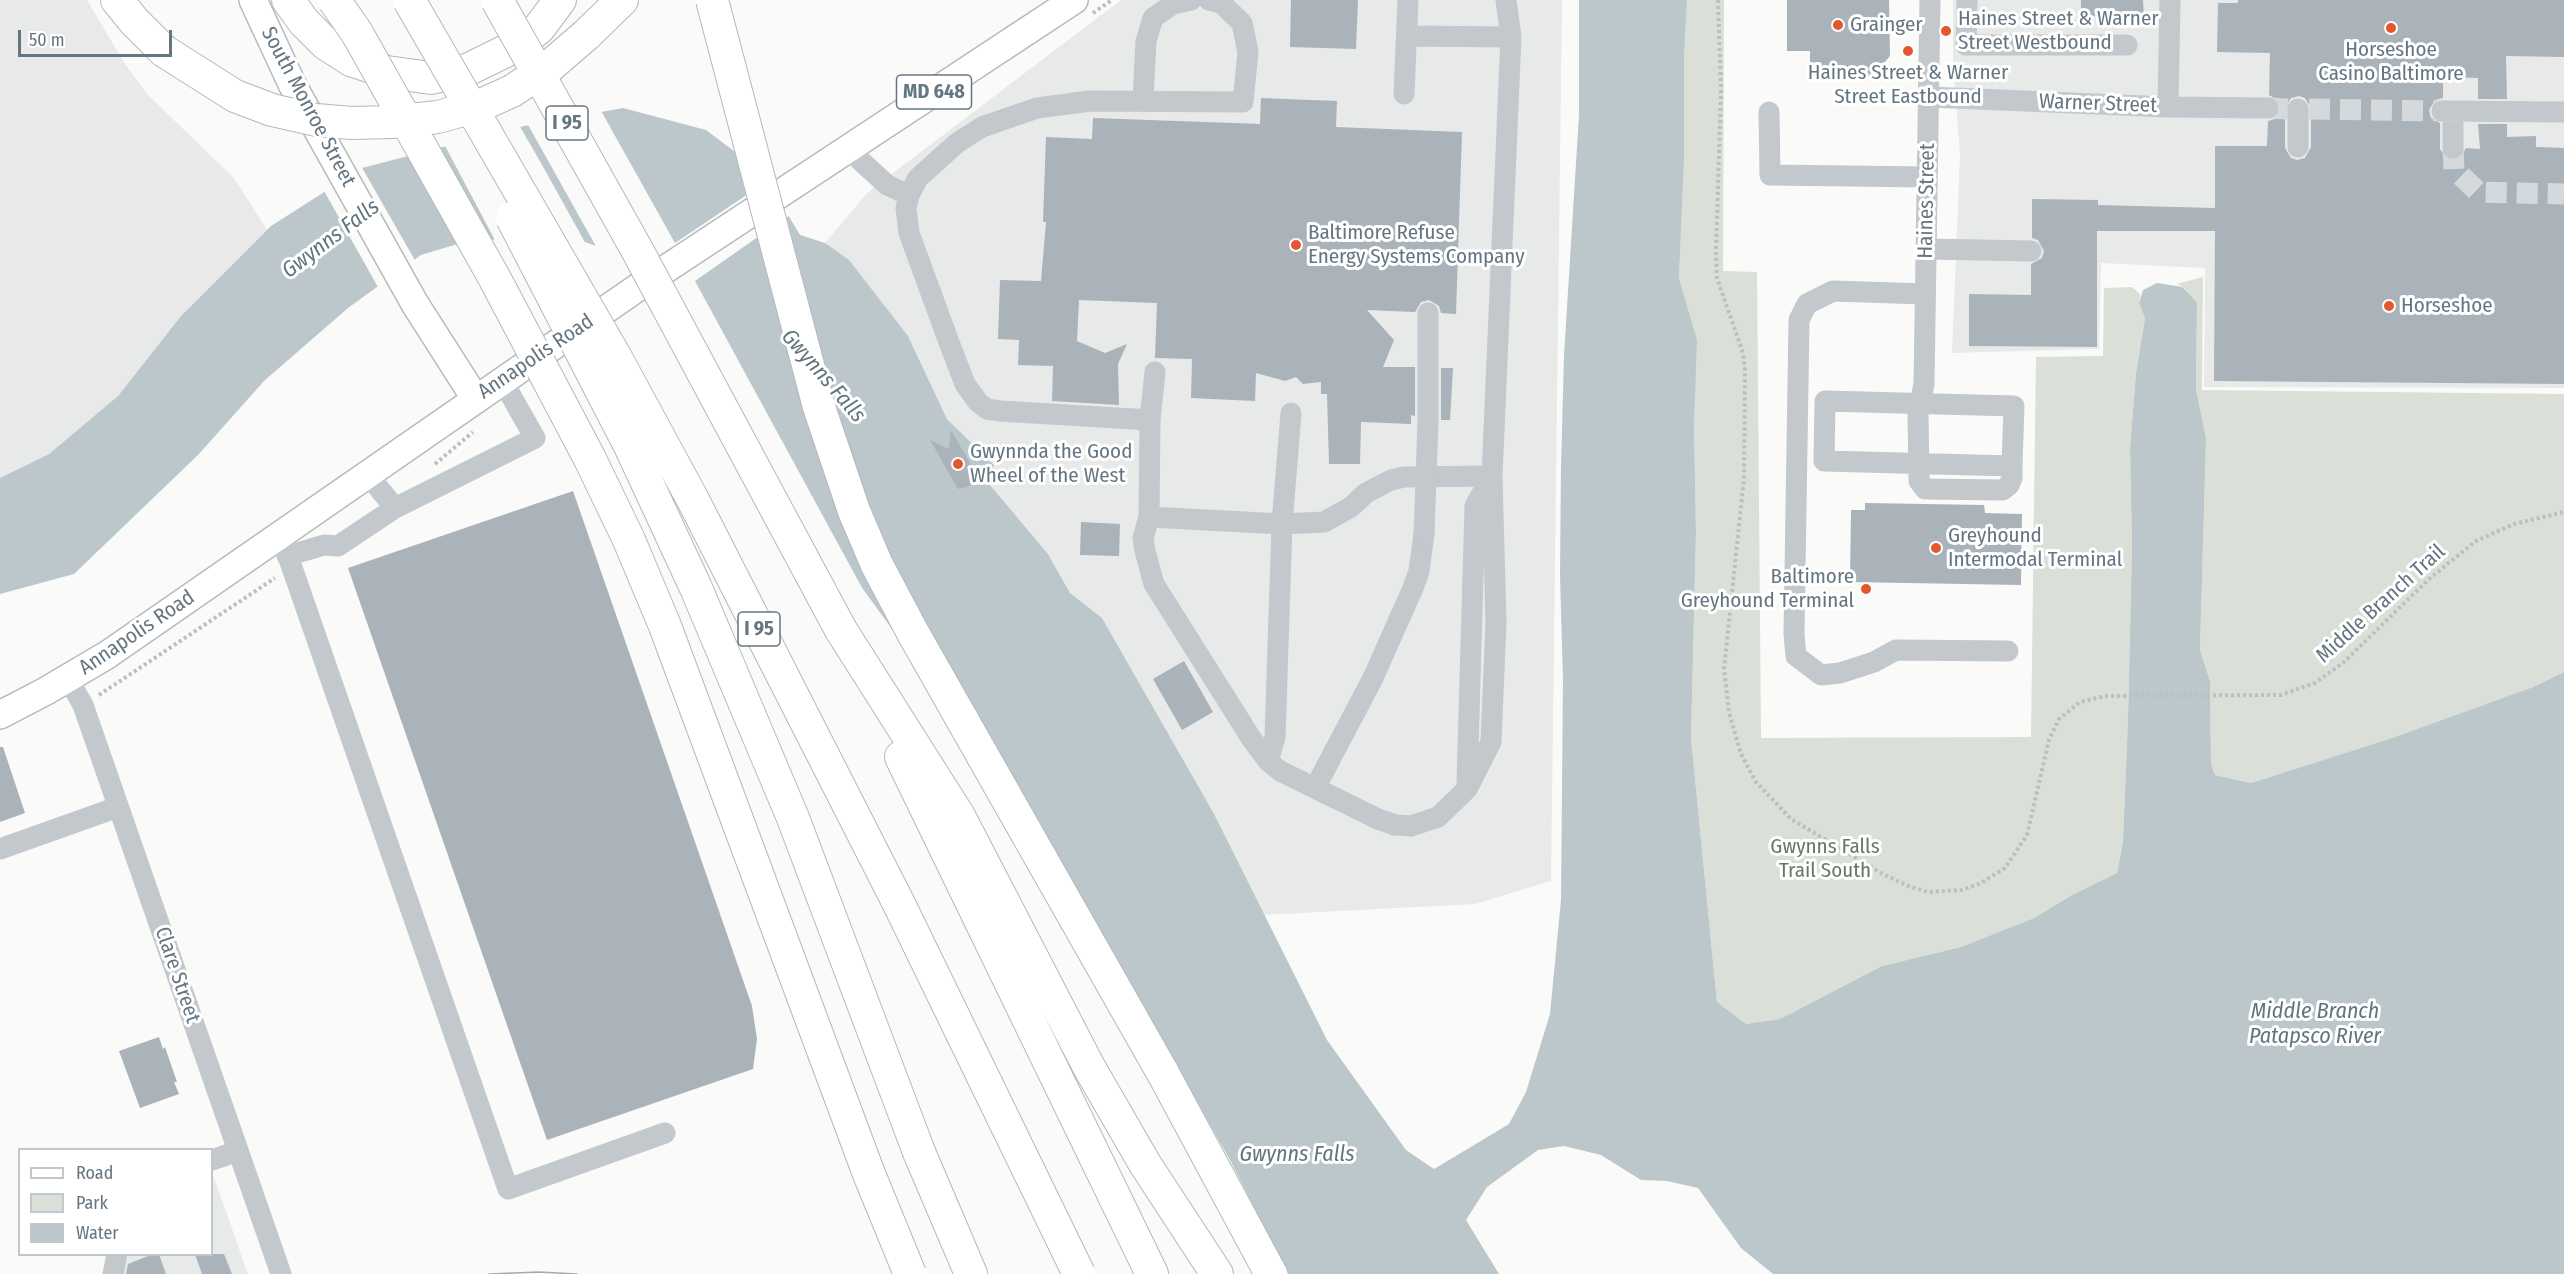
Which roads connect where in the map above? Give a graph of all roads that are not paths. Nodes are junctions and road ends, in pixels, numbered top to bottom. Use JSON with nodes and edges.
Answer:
{"nodes":[{"id":1,"x":117,"y":0,"type":"edge"},
{"id":2,"x":253,"y":0,"type":"edge"},
{"id":3,"x":288,"y":0,"type":"edge"},
{"id":4,"x":334,"y":0,"type":"edge"},
{"id":5,"x":402,"y":0,"type":"edge"},
{"id":6,"x":409,"y":0,"type":"edge"},
{"id":7,"x":497,"y":0,"type":"edge"},
{"id":8,"x":560,"y":0,"type":"edge"},
{"id":9,"x":622,"y":0,"type":"edge"},
{"id":10,"x":712,"y":0,"type":"edge"},
{"id":11,"x":1074,"y":0,"type":"edge"},
{"id":12,"x":1191,"y":0,"type":"edge"},
{"id":13,"x":1209,"y":0,"type":"edge"},
{"id":14,"x":1408,"y":0,"type":"edge"},
{"id":15,"x":1506,"y":0,"type":"edge"},
{"id":16,"x":1930,"y":0,"type":"edge"},
{"id":17,"x":1967,"y":0,"type":"edge"},
{"id":18,"x":2169,"y":0,"type":"edge"},
{"id":19,"x":1407,"y":36,"type":"junction"},
{"id":20,"x":1510,"y":38,"type":"junction"},
{"id":21,"x":2127,"y":45,"type":"dead end"},
{"id":22,"x":1404,"y":94,"type":"dead end"},
{"id":23,"x":1929,"y":97,"type":"junction"},
{"id":24,"x":1143,"y":100,"type":"junction"},
{"id":25,"x":2168,"y":107,"type":"junction"},
{"id":26,"x":1769,"y":112,"type":"dead end"},
{"id":27,"x":2564,"y":112,"type":"edge"},
{"id":28,"x":2298,"y":147,"type":"dead end"},
{"id":29,"x":2453,"y":148,"type":"tunnel mouth"},
{"id":30,"x":848,"y":149,"type":"junction"},
{"id":31,"x":1927,"y":177,"type":"junction"},
{"id":32,"x":909,"y":195,"type":"junction"},
{"id":33,"x":1926,"y":249,"type":"junction"},
{"id":34,"x":2031,"y":251,"type":"dead end"},
{"id":35,"x":1925,"y":294,"type":"junction"},
{"id":36,"x":1428,"y":313,"type":"dead end"},
{"id":37,"x":1155,"y":372,"type":"dead end"},
{"id":38,"x":501,"y":380,"type":"junction"},
{"id":39,"x":475,"y":398,"type":"junction"},
{"id":40,"x":1920,"y":402,"type":"junction"},
{"id":41,"x":1291,"y":413,"type":"dead end"},
{"id":42,"x":1150,"y":420,"type":"junction"},
{"id":43,"x":1917,"y":463,"type":"junction"},
{"id":44,"x":368,"y":475,"type":"junction"},
{"id":45,"x":1492,"y":476,"type":"junction"},
{"id":46,"x":395,"y":508,"type":"junction"},
{"id":47,"x":1149,"y":517,"type":"junction"},
{"id":48,"x":1282,"y":524,"type":"junction"},
{"id":49,"x":284,"y":546,"type":"junction"},
{"id":50,"x":841,"y":630,"type":"junction"},
{"id":51,"x":2008,"y":651,"type":"dead end"},
{"id":52,"x":68,"y":679,"type":"junction"},
{"id":53,"x":0,"y":715,"type":"edge"},
{"id":54,"x":1268,"y":761,"type":"junction"},
{"id":55,"x":1315,"y":788,"type":"junction"},
{"id":56,"x":118,"y":807,"type":"junction"},
{"id":57,"x":0,"y":849,"type":"edge"},
{"id":58,"x":665,"y":1133,"type":"dead end"},
{"id":59,"x":238,"y":1151,"type":"junction"},
{"id":60,"x":213,"y":1160,"type":"edge"},
{"id":61,"x":116,"y":1256,"type":"edge"},
{"id":62,"x":112,"y":1274,"type":"edge"},
{"id":63,"x":281,"y":1274,"type":"edge"},
{"id":64,"x":910,"y":1274,"type":"edge"},
{"id":65,"x":971,"y":1274,"type":"edge"},
{"id":66,"x":1079,"y":1274,"type":"edge"},
{"id":67,"x":1152,"y":1274,"type":"edge"},
{"id":68,"x":1216,"y":1274,"type":"edge"},
{"id":69,"x":1271,"y":1274,"type":"edge"}],
"edges":[{"from":1,"to":9,"type":"highway","bridge":true},
{"from":2,"to":39,"type":"main road","name":"South Monroe Street"},
{"from":3,"to":8,"type":"highway"},
{"from":4,"to":64,"type":"highway","bridge":true},
{"from":5,"to":65,"type":"highway","bridge":true},
{"from":6,"to":66,"type":"highway","number":"I 95","bridge":true},
{"from":7,"to":50,"type":"highway","number":"I 95","bridge":true},
{"from":10,"to":69,"type":"highway","bridge":true},
{"from":11,"to":30,"type":"main road","name":"Annapolis Road","number":"MD 648"},
{"from":12,"to":24,"type":"street"},
{"from":13,"to":24,"type":"street"},
{"from":14,"to":19,"type":"street"},
{"from":15,"to":20,"type":"street"},
{"from":16,"to":23,"type":"street","name":"Haines Street"},
{"from":17,"to":21,"type":"street"},
{"from":18,"to":25,"type":"street"},
{"from":19,"to":20,"type":"street"},
{"from":19,"to":22,"type":"street"},
{"from":20,"to":45,"type":"street"},
{"from":23,"to":25,"type":"street","name":"Warner Street"},
{"from":23,"to":31,"type":"street","name":"Haines Street"},
{"from":24,"to":32,"type":"street"},
{"from":25,"to":28,"type":"street","name":"Warner Street"},
{"from":26,"to":31,"type":"street"},
{"from":27,"to":29,"type":"street"},
{"from":30,"to":32,"type":"street"},
{"from":30,"to":38,"type":"main road","name":"Annapolis Road","number":"MD 648","bridge":true},
{"from":31,"to":33,"type":"street","name":"Haines Street"},
{"from":32,"to":42,"type":"street"},
{"from":33,"to":34,"type":"street"},
{"from":33,"to":35,"type":"street","name":"Haines Street"},
{"from":35,"to":40,"type":"street","name":"Haines Street"},
{"from":35,"to":51,"type":"street"},
{"from":36,"to":55,"type":"street","bridge":true},
{"from":37,"to":42,"type":"street"},
{"from":38,"to":39,"type":"main road","name":"Annapolis Road","number":"MD 648"},
{"from":38,"to":46,"type":"street"},
{"from":39,"to":44,"type":"main road","name":"Annapolis Road","number":"MD 648"},
{"from":40,"to":43,"type":"street","name":"Haines Street"},
{"from":40,"to":43,"type":"street"},
{"from":40,"to":43,"type":"street"},
{"from":41,"to":48,"type":"street"},
{"from":42,"to":47,"type":"street"},
{"from":44,"to":46,"type":"street"},
{"from":44,"to":49,"type":"main road","name":"Annapolis Road","number":"MD 648"},
{"from":45,"to":48,"type":"street"},
{"from":45,"to":55,"type":"street"},
{"from":46,"to":49,"type":"street"},
{"from":47,"to":48,"type":"street"},
{"from":47,"to":54,"type":"street"},
{"from":48,"to":54,"type":"street"},
{"from":49,"to":52,"type":"main road","name":"Annapolis Road","number":"MD 648"},
{"from":49,"to":58,"type":"street"},
{"from":50,"to":67,"type":"highway","number":"I 95"},
{"from":50,"to":68,"type":"highway"},
{"from":52,"to":53,"type":"main road","name":"Annapolis Road","number":"MD 648"},
{"from":52,"to":56,"type":"street","name":"Clare Street"},
{"from":54,"to":55,"type":"street"},
{"from":56,"to":57,"type":"street"},
{"from":56,"to":59,"type":"street","name":"Clare Street"},
{"from":59,"to":60,"type":"street"},
{"from":59,"to":63,"type":"street","name":"Clare Street"},
{"from":61,"to":62,"type":"street"}]}
